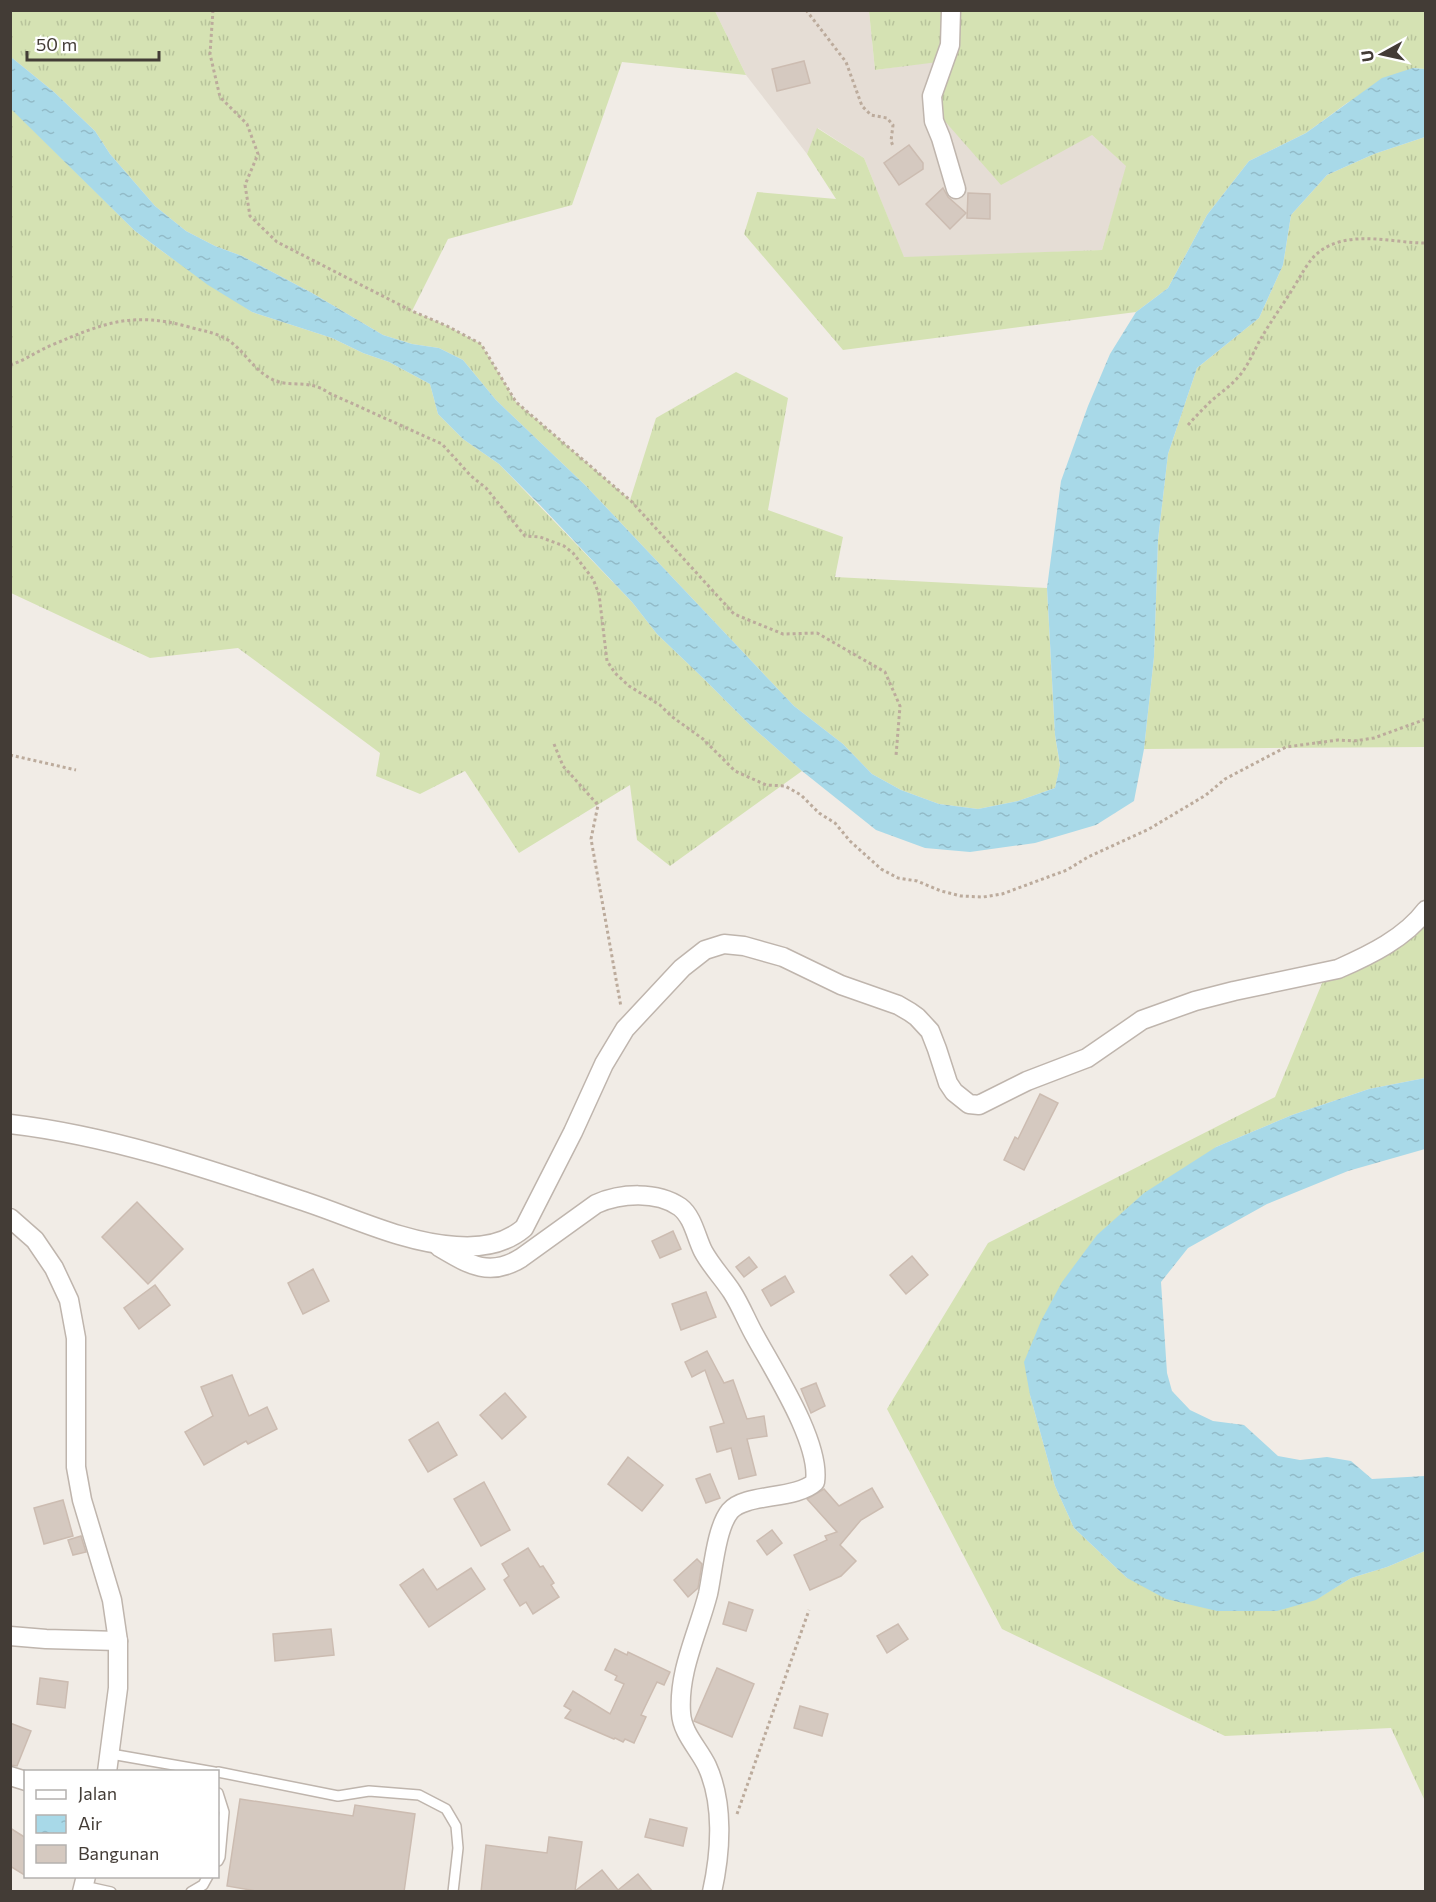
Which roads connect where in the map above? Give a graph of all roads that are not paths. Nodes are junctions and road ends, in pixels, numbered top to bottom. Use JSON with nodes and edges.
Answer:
{"nodes":[{"id":1,"x":951,"y":10,"type":"edge"},
{"id":2,"x":956,"y":189,"type":"dead end"},
{"id":3,"x":1425,"y":910,"type":"edge"},
{"id":4,"x":10,"y":1124,"type":"edge"},
{"id":5,"x":10,"y":1218,"type":"edge"},
{"id":6,"x":430,"y":1242,"type":"junction"},
{"id":7,"x":10,"y":1636,"type":"edge"},
{"id":8,"x":118,"y":1641,"type":"junction"},
{"id":9,"x":109,"y":1763,"type":"edge"},
{"id":10,"x":190,"y":1770,"type":"edge"},
{"id":11,"x":219,"y":1773,"type":"edge"},
{"id":12,"x":219,"y":1796,"type":"edge"},
{"id":13,"x":219,"y":1859,"type":"edge"},
{"id":14,"x":207,"y":1878,"type":"edge"},
{"id":15,"x":84,"y":1885,"type":"edge"},
{"id":16,"x":111,"y":1892,"type":"edge"},
{"id":17,"x":191,"y":1892,"type":"edge"},
{"id":18,"x":453,"y":1892,"type":"edge"},
{"id":19,"x":712,"y":1892,"type":"edge"}],
"edges":[{"from":1,"to":2,"type":"street"},
{"from":3,"to":6,"type":"street"},
{"from":4,"to":6,"type":"street"},
{"from":5,"to":8,"type":"street"},
{"from":6,"to":19,"type":"street"},
{"from":7,"to":8,"type":"street"},
{"from":8,"to":9,"type":"street"},
{"from":9,"to":10,"type":"lane"},
{"from":11,"to":18,"type":"lane"},
{"from":12,"to":13,"type":"lane"},
{"from":14,"to":17,"type":"lane"},
{"from":15,"to":16,"type":"lane"}]}
